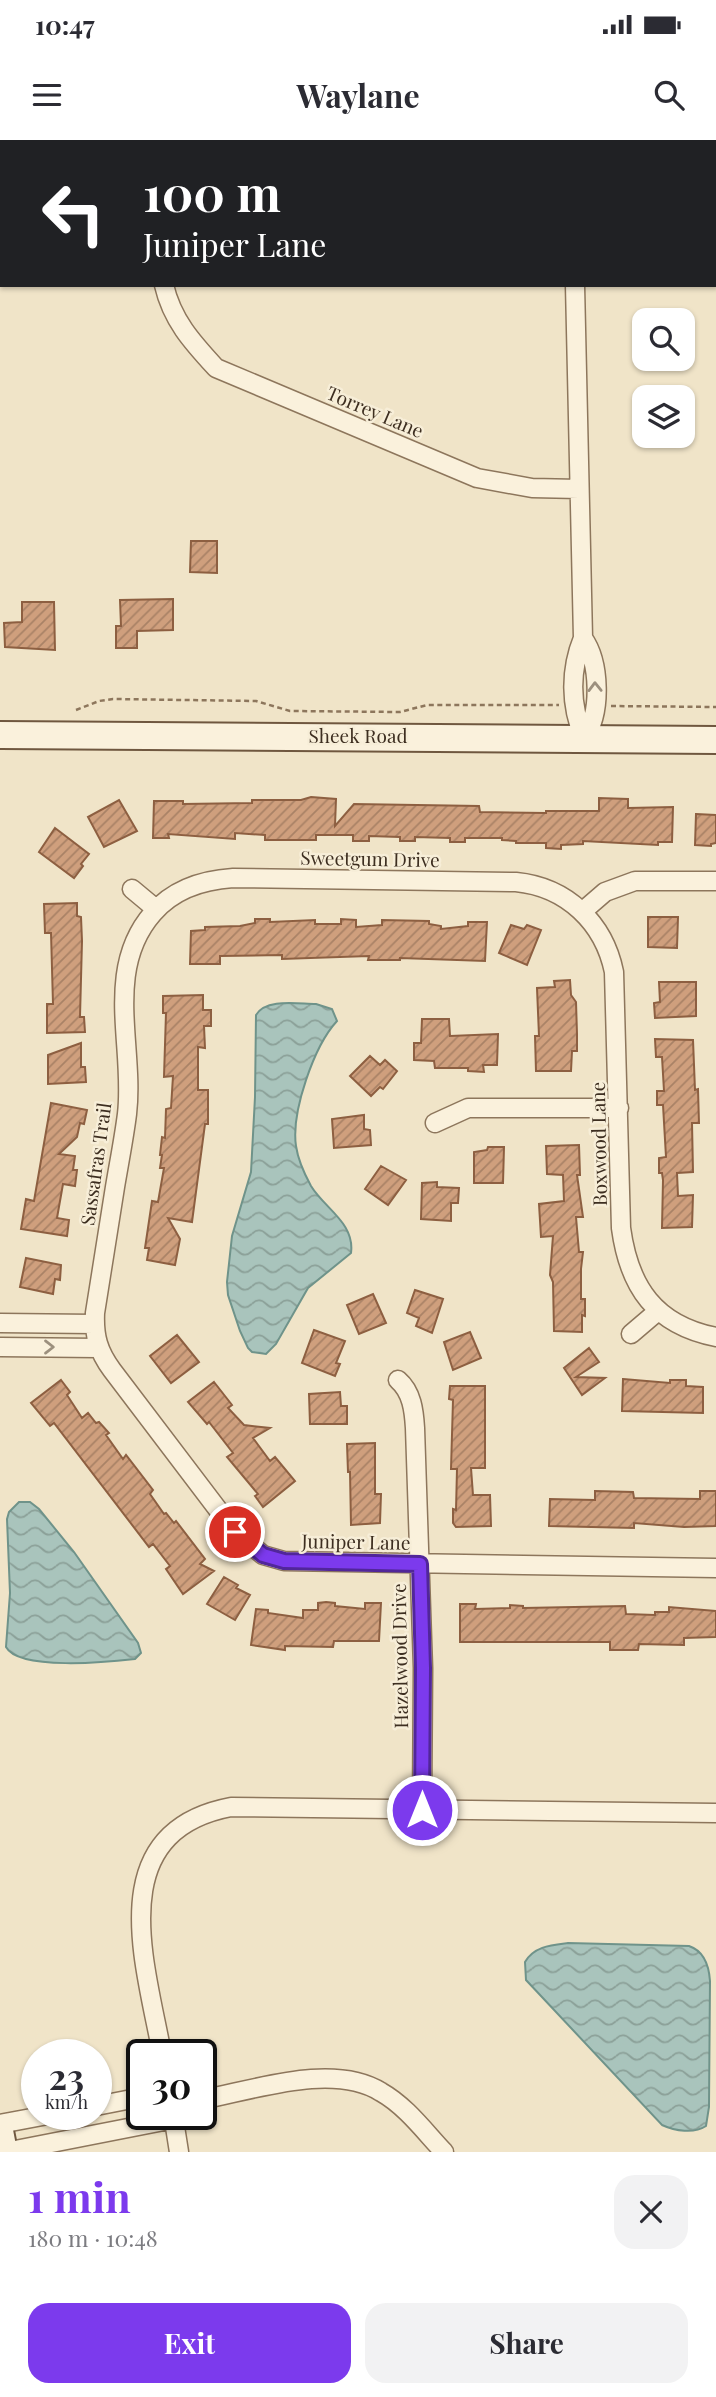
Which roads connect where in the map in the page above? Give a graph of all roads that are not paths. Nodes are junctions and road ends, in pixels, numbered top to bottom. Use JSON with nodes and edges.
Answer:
{"nodes":[{"id":1,"x":164,"y":287,"type":"edge"},
{"id":2,"x":575,"y":287,"type":"edge"},
{"id":3,"x":579,"y":489,"type":"junction"},
{"id":4,"x":0,"y":735,"type":"edge"},
{"id":5,"x":584,"y":738,"type":"junction"},
{"id":6,"x":716,"y":740,"type":"edge"},
{"id":7,"x":716,"y":881,"type":"edge"},
{"id":8,"x":132,"y":889,"type":"dead end"},
{"id":9,"x":156,"y":909,"type":"junction"},
{"id":10,"x":583,"y":911,"type":"junction"},
{"id":11,"x":619,"y":1108,"type":"junction"},
{"id":12,"x":435,"y":1123,"type":"dead end"},
{"id":13,"x":658,"y":1311,"type":"junction"},
{"id":14,"x":0,"y":1323,"type":"edge"},
{"id":15,"x":94,"y":1324,"type":"junction"},
{"id":16,"x":631,"y":1334,"type":"dead end"},
{"id":17,"x":716,"y":1337,"type":"edge"},
{"id":18,"x":0,"y":1347,"type":"edge"},
{"id":19,"x":98,"y":1348,"type":"junction"},
{"id":20,"x":398,"y":1380,"type":"dead end"},
{"id":21,"x":420,"y":1564,"type":"junction"},
{"id":22,"x":716,"y":1568,"type":"edge"},
{"id":23,"x":422,"y":1810,"type":"junction"},
{"id":24,"x":716,"y":1813,"type":"edge"},
{"id":25,"x":159,"y":2039,"type":"edge"},
{"id":26,"x":217,"y":2097,"type":"edge"},
{"id":27,"x":21,"y":2120,"type":"edge"},
{"id":28,"x":0,"y":2124,"type":"edge"},
{"id":29,"x":126,"y":2127,"type":"edge"},
{"id":30,"x":175,"y":2130,"type":"edge"},
{"id":31,"x":0,"y":2131,"type":"edge"},
{"id":32,"x":5,"y":2152,"type":"edge"},
{"id":33,"x":179,"y":2152,"type":"edge"},
{"id":34,"x":444,"y":2152,"type":"edge"}],
"edges":[{"from":1,"to":3,"type":"street","name":"Torrey Lane"},
{"from":2,"to":3,"type":"street"},
{"from":3,"to":5,"type":"street"},
{"from":4,"to":5,"type":"street","name":"Sheek Road"},
{"from":5,"to":6,"type":"street","name":"Sheek Road"},
{"from":7,"to":10,"type":"street"},
{"from":8,"to":9,"type":"street"},
{"from":9,"to":10,"type":"street","name":"Sweetgum Drive"},
{"from":9,"to":15,"type":"street","name":"Sassafras Trail"},
{"from":10,"to":11,"type":"street","name":"Boxwood Lane"},
{"from":11,"to":12,"type":"street"},
{"from":11,"to":13,"type":"street","name":"Boxwood Lane"},
{"from":13,"to":16,"type":"street"},
{"from":13,"to":17,"type":"street","name":"Boxwood Lane"},
{"from":14,"to":15,"type":"street"},
{"from":15,"to":19,"type":"street","name":"Sassafras Trail"},
{"from":18,"to":19,"type":"street","one_way":true},
{"from":19,"to":21,"type":"street","name":"Juniper Lane"},
{"from":20,"to":21,"type":"street","name":"Hazelwood Drive"},
{"from":21,"to":22,"type":"street","name":"Juniper Lane"},
{"from":21,"to":23,"type":"street","name":"Hazelwood Drive"},
{"from":23,"to":24,"type":"street"},
{"from":23,"to":25,"type":"street"},
{"from":26,"to":34,"type":"street"},
{"from":27,"to":28,"type":"street"},
{"from":29,"to":32,"type":"street"},
{"from":30,"to":33,"type":"street"},
{"from":31,"to":32,"type":"street"}]}
